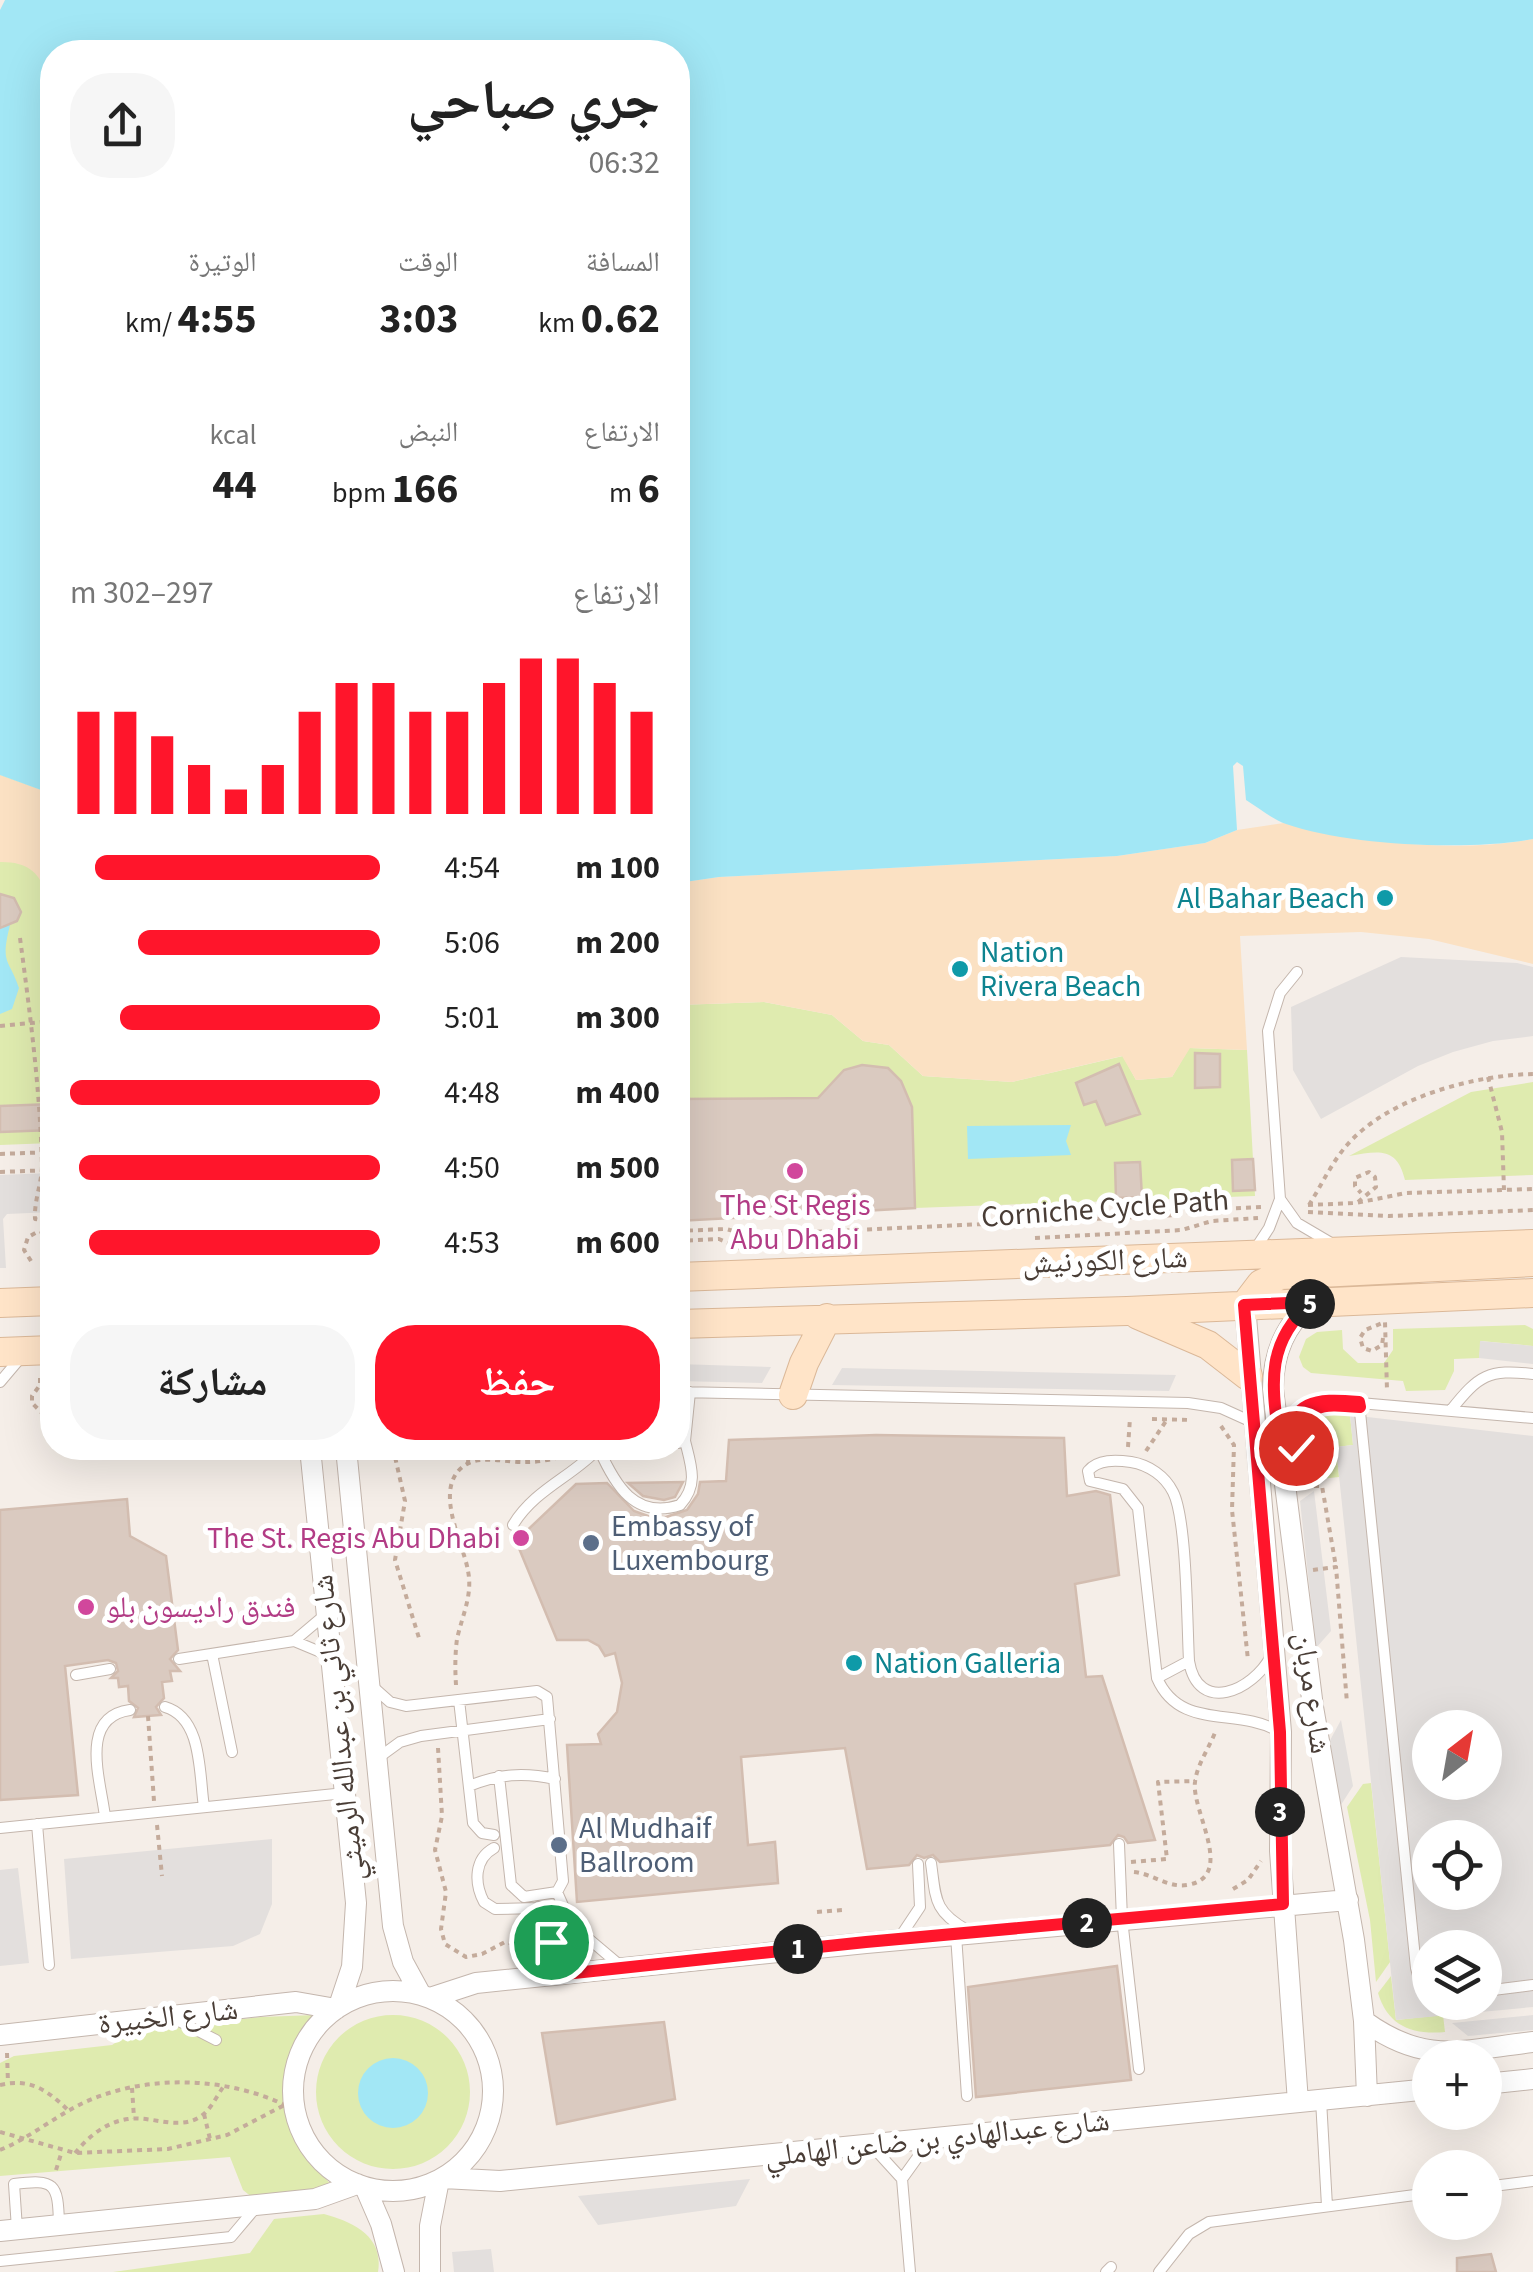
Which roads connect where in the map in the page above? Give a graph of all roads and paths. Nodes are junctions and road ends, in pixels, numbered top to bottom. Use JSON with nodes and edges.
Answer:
{"nodes":[{"id":1,"x":20,"y":938,"type":"dead end"},
{"id":2,"x":1297,"y":972,"type":"dead end"},
{"id":3,"x":40,"y":1023,"type":"edge"},
{"id":4,"x":32,"y":1025,"type":"junction"},
{"id":5,"x":0,"y":1026,"type":"edge"},
{"id":6,"x":1533,"y":1074,"type":"edge"},
{"id":7,"x":1488,"y":1077,"type":"junction"},
{"id":8,"x":40,"y":1138,"type":"edge"},
{"id":9,"x":40,"y":1152,"type":"edge"},
{"id":10,"x":0,"y":1154,"type":"edge"},
{"id":11,"x":40,"y":1170,"type":"edge"},
{"id":12,"x":0,"y":1172,"type":"edge"},
{"id":13,"x":40,"y":1178,"type":"edge"},
{"id":14,"x":1533,"y":1189,"type":"edge"},
{"id":15,"x":1504,"y":1190,"type":"junction"},
{"id":16,"x":1361,"y":1193,"type":"dead end"},
{"id":17,"x":1280,"y":1203,"type":"junction"},
{"id":18,"x":1356,"y":1203,"type":"junction"},
{"id":19,"x":1309,"y":1204,"type":"junction"},
{"id":20,"x":1533,"y":1210,"type":"edge"},
{"id":21,"x":40,"y":1220,"type":"edge"},
{"id":22,"x":40,"y":1230,"type":"edge"},
{"id":23,"x":690,"y":1230,"type":"edge"},
{"id":24,"x":1022,"y":1238,"type":"dead end"},
{"id":25,"x":690,"y":1240,"type":"edge"},
{"id":26,"x":1533,"y":1244,"type":"edge"},
{"id":27,"x":743,"y":1250,"type":"dead end"},
{"id":28,"x":1347,"y":1251,"type":"junction"},
{"id":29,"x":1251,"y":1255,"type":"junction"},
{"id":30,"x":31,"y":1261,"type":"dead end"},
{"id":31,"x":1533,"y":1262,"type":"edge"},
{"id":32,"x":690,"y":1276,"type":"edge"},
{"id":33,"x":1533,"y":1293,"type":"edge"},
{"id":34,"x":40,"y":1301,"type":"edge"},
{"id":35,"x":1312,"y":1302,"type":"junction"},
{"id":36,"x":0,"y":1303,"type":"edge"},
{"id":37,"x":1244,"y":1305,"type":"junction"},
{"id":38,"x":1127,"y":1311,"type":"junction"},
{"id":39,"x":827,"y":1318,"type":"junction"},
{"id":40,"x":1386,"y":1322,"type":"dead end"},
{"id":41,"x":690,"y":1324,"type":"edge"},
{"id":42,"x":1368,"y":1329,"type":"dead end"},
{"id":43,"x":1383,"y":1338,"type":"dead end"},
{"id":44,"x":27,"y":1351,"type":"edge"},
{"id":45,"x":1533,"y":1374,"type":"edge"},
{"id":46,"x":1248,"y":1376,"type":"junction"},
{"id":47,"x":40,"y":1378,"type":"dead end"},
{"id":48,"x":0,"y":1382,"type":"edge"},
{"id":49,"x":40,"y":1386,"type":"edge"},
{"id":50,"x":40,"y":1386,"type":"edge"},
{"id":51,"x":690,"y":1392,"type":"edge"},
{"id":52,"x":793,"y":1394,"type":"junction"},
{"id":53,"x":1388,"y":1395,"type":"dead end"},
{"id":54,"x":1359,"y":1402,"type":"junction"},
{"id":55,"x":1451,"y":1410,"type":"junction"},
{"id":56,"x":40,"y":1411,"type":"edge"},
{"id":57,"x":1533,"y":1418,"type":"edge"},
{"id":58,"x":1167,"y":1419,"type":"junction"},
{"id":59,"x":1199,"y":1420,"type":"dead end"},
{"id":60,"x":1252,"y":1422,"type":"junction"},
{"id":61,"x":1217,"y":1424,"type":"dead end"},
{"id":62,"x":1280,"y":1448,"type":"junction"},
{"id":63,"x":311,"y":1460,"type":"edge"},
{"id":64,"x":350,"y":1460,"type":"edge"},
{"id":65,"x":396,"y":1460,"type":"edge"},
{"id":66,"x":468,"y":1460,"type":"edge"},
{"id":67,"x":476,"y":1460,"type":"edge"},
{"id":68,"x":476,"y":1460,"type":"edge"},
{"id":69,"x":546,"y":1460,"type":"edge"},
{"id":70,"x":583,"y":1460,"type":"edge"},
{"id":71,"x":604,"y":1460,"type":"edge"},
{"id":72,"x":688,"y":1460,"type":"edge"},
{"id":73,"x":1133,"y":1462,"type":"junction"},
{"id":74,"x":468,"y":1463,"type":"junction"},
{"id":75,"x":1300,"y":1486,"type":"dead end"},
{"id":76,"x":514,"y":1525,"type":"dead end"},
{"id":77,"x":1336,"y":1567,"type":"junction"},
{"id":78,"x":1297,"y":1571,"type":"junction"},
{"id":79,"x":326,"y":1614,"type":"junction"},
{"id":80,"x":419,"y":1638,"type":"dead end"},
{"id":81,"x":294,"y":1641,"type":"junction"},
{"id":82,"x":1273,"y":1651,"type":"junction"},
{"id":83,"x":212,"y":1654,"type":"junction"},
{"id":84,"x":331,"y":1657,"type":"junction"},
{"id":85,"x":178,"y":1659,"type":"dead end"},
{"id":86,"x":1189,"y":1661,"type":"junction"},
{"id":87,"x":110,"y":1669,"type":"dead end"},
{"id":88,"x":76,"y":1675,"type":"dead end"},
{"id":89,"x":1157,"y":1678,"type":"junction"},
{"id":90,"x":1249,"y":1683,"type":"junction"},
{"id":91,"x":370,"y":1684,"type":"junction"},
{"id":92,"x":459,"y":1700,"type":"junction"},
{"id":93,"x":1348,"y":1704,"type":"dead end"},
{"id":94,"x":165,"y":1707,"type":"dead end"},
{"id":95,"x":130,"y":1710,"type":"dead end"},
{"id":96,"x":550,"y":1719,"type":"junction"},
{"id":97,"x":1216,"y":1728,"type":"dead end"},
{"id":98,"x":463,"y":1731,"type":"junction"},
{"id":99,"x":1280,"y":1732,"type":"junction"},
{"id":100,"x":437,"y":1734,"type":"junction"},
{"id":101,"x":232,"y":1752,"type":"dead end"},
{"id":102,"x":377,"y":1758,"type":"junction"},
{"id":103,"x":500,"y":1776,"type":"junction"},
{"id":104,"x":555,"y":1780,"type":"junction"},
{"id":105,"x":1195,"y":1780,"type":"junction"},
{"id":106,"x":469,"y":1786,"type":"junction"},
{"id":107,"x":345,"y":1793,"type":"junction"},
{"id":108,"x":204,"y":1807,"type":"junction"},
{"id":109,"x":105,"y":1817,"type":"junction"},
{"id":110,"x":37,"y":1824,"type":"junction"},
{"id":111,"x":0,"y":1828,"type":"edge"},
{"id":112,"x":494,"y":1835,"type":"dead end"},
{"id":113,"x":1119,"y":1844,"type":"dead end"},
{"id":114,"x":494,"y":1848,"type":"dead end"},
{"id":115,"x":1266,"y":1851,"type":"dead end"},
{"id":116,"x":1131,"y":1872,"type":"junction"},
{"id":117,"x":1132,"y":1885,"type":"dead end"},
{"id":118,"x":556,"y":1892,"type":"junction"},
{"id":119,"x":1219,"y":1894,"type":"dead end"},
{"id":120,"x":530,"y":1898,"type":"junction"},
{"id":121,"x":1348,"y":1900,"type":"junction"},
{"id":122,"x":1283,"y":1904,"type":"junction"},
{"id":123,"x":539,"y":1908,"type":"junction"},
{"id":124,"x":843,"y":1910,"type":"dead end"},
{"id":125,"x":818,"y":1912,"type":"dead end"},
{"id":126,"x":1122,"y":1920,"type":"junction"},
{"id":127,"x":1412,"y":1930,"type":"edge"},
{"id":128,"x":964,"y":1934,"type":"junction"},
{"id":129,"x":897,"y":1940,"type":"junction"},
{"id":130,"x":551,"y":1953,"type":"junction"},
{"id":131,"x":49,"y":1965,"type":"dead end"},
{"id":132,"x":623,"y":1968,"type":"junction"},
{"id":133,"x":546,"y":1976,"type":"junction"},
{"id":134,"x":1533,"y":1985,"type":"edge"},
{"id":135,"x":1502,"y":1989,"type":"edge"},
{"id":136,"x":425,"y":1996,"type":"junction"},
{"id":137,"x":338,"y":2008,"type":"junction"},
{"id":138,"x":170,"y":2016,"type":"junction"},
{"id":139,"x":1364,"y":2021,"type":"junction"},
{"id":140,"x":3,"y":2034,"type":"edge"},
{"id":141,"x":216,"y":2040,"type":"dead end"},
{"id":142,"x":1533,"y":2042,"type":"edge"},
{"id":143,"x":1138,"y":2069,"type":"dead end"},
{"id":144,"x":1533,"y":2079,"type":"edge"},
{"id":145,"x":1502,"y":2082,"type":"edge"},
{"id":146,"x":8,"y":2083,"type":"junction"},
{"id":147,"x":0,"y":2085,"type":"edge"},
{"id":148,"x":224,"y":2086,"type":"junction"},
{"id":149,"x":132,"y":2088,"type":"junction"},
{"id":150,"x":1412,"y":2092,"type":"edge"},
{"id":151,"x":967,"y":2096,"type":"dead end"},
{"id":152,"x":1367,"y":2096,"type":"junction"},
{"id":153,"x":1321,"y":2100,"type":"junction"},
{"id":154,"x":1298,"y":2102,"type":"junction"},
{"id":155,"x":290,"y":2103,"type":"junction"},
{"id":156,"x":69,"y":2110,"type":"junction"},
{"id":157,"x":204,"y":2114,"type":"junction"},
{"id":158,"x":134,"y":2118,"type":"junction"},
{"id":159,"x":0,"y":2132,"type":"edge"},
{"id":160,"x":932,"y":2138,"type":"junction"},
{"id":161,"x":22,"y":2140,"type":"junction"},
{"id":162,"x":211,"y":2140,"type":"junction"},
{"id":163,"x":871,"y":2145,"type":"junction"},
{"id":164,"x":0,"y":2150,"type":"edge"},
{"id":165,"x":62,"y":2152,"type":"junction"},
{"id":166,"x":75,"y":2154,"type":"junction"},
{"id":167,"x":441,"y":2179,"type":"junction"},
{"id":168,"x":902,"y":2180,"type":"junction"},
{"id":169,"x":1533,"y":2180,"type":"edge"},
{"id":170,"x":51,"y":2184,"type":"junction"},
{"id":171,"x":1502,"y":2184,"type":"edge"},
{"id":172,"x":361,"y":2185,"type":"junction"},
{"id":173,"x":1412,"y":2195,"type":"edge"},
{"id":174,"x":258,"y":2205,"type":"junction"},
{"id":175,"x":1327,"y":2206,"type":"junction"},
{"id":176,"x":59,"y":2225,"type":"junction"},
{"id":177,"x":9,"y":2230,"type":"edge"},
{"id":178,"x":0,"y":2261,"type":"edge"},
{"id":179,"x":394,"y":2272,"type":"edge"},
{"id":180,"x":430,"y":2272,"type":"edge"},
{"id":181,"x":910,"y":2272,"type":"edge"},
{"id":182,"x":1159,"y":2272,"type":"edge"}],
"edges":[{"from":1,"to":4,"type":"path"},
{"from":2,"to":17,"type":"lane"},
{"from":3,"to":4,"type":"path"},
{"from":4,"to":5,"type":"path"},
{"from":4,"to":8,"type":"path"},
{"from":6,"to":7,"type":"path"},
{"from":7,"to":15,"type":"path"},
{"from":7,"to":19,"type":"path"},
{"from":9,"to":10,"type":"path"},
{"from":11,"to":12,"type":"path"},
{"from":13,"to":21,"type":"path"},
{"from":14,"to":15,"type":"path"},
{"from":15,"to":18,"type":"path"},
{"from":16,"to":18,"type":"path"},
{"from":17,"to":19,"type":"path"},
{"from":17,"to":20,"type":"path","name":"Corniche Cycle Path"},
{"from":17,"to":23,"type":"path"},
{"from":17,"to":24,"type":"path","name":"Corniche Cycle Path"},
{"from":17,"to":28,"type":"lane"},
{"from":17,"to":29,"type":"lane"},
{"from":18,"to":19,"type":"path"},
{"from":22,"to":30,"type":"path"},
{"from":25,"to":27,"type":"path"},
{"from":26,"to":28,"type":"main road","name":"شارع الكورنيش"},
{"from":28,"to":29,"type":"main road","name":"شارع الكورنيش"},
{"from":29,"to":32,"type":"main road","name":"شارع الكورنيش"},
{"from":31,"to":37,"type":"main road"},
{"from":33,"to":35,"type":"main road","name":"شارع الكورنيش"},
{"from":34,"to":36,"type":"main road"},
{"from":35,"to":37,"type":"main road","name":"شارع الكورنيش"},
{"from":35,"to":62,"type":"street","name":"شارع مربان"},
{"from":37,"to":38,"type":"main road","name":"شارع الكورنيش"},
{"from":37,"to":46,"type":"street","name":"شارع مربان"},
{"from":38,"to":39,"type":"main road","name":"شارع الكورنيش"},
{"from":38,"to":46,"type":"main road"},
{"from":39,"to":41,"type":"main road","name":"شارع الكورنيش"},
{"from":39,"to":52,"type":"main road"},
{"from":40,"to":53,"type":"path"},
{"from":42,"to":43,"type":"path"},
{"from":44,"to":48,"type":"lane"},
{"from":45,"to":55,"type":"lane"},
{"from":46,"to":60,"type":"street","name":"شارع مربان"},
{"from":47,"to":50,"type":"path"},
{"from":49,"to":56,"type":"path"},
{"from":51,"to":52,"type":"lane"},
{"from":52,"to":60,"type":"lane"},
{"from":54,"to":55,"type":"lane"},
{"from":54,"to":62,"type":"lane"},
{"from":54,"to":127,"type":"lane"},
{"from":55,"to":57,"type":"lane"},
{"from":58,"to":59,"type":"path"},
{"from":58,"to":73,"type":"path"},
{"from":58,"to":73,"type":"path"},
{"from":60,"to":82,"type":"street","name":"شارع مربان"},
{"from":61,"to":90,"type":"path"},
{"from":62,"to":78,"type":"street","name":"شارع مربان"},
{"from":63,"to":79,"type":"street","name":"شارع ثاني بن عبدالله الرميثي"},
{"from":64,"to":91,"type":"street","name":"شارع ثاني بن عبدالله الرميثي"},
{"from":65,"to":80,"type":"path"},
{"from":66,"to":74,"type":"path"},
{"from":67,"to":74,"type":"path"},
{"from":68,"to":69,"type":"path"},
{"from":70,"to":76,"type":"lane"},
{"from":71,"to":72,"type":"lane"},
{"from":73,"to":86,"type":"lane"},
{"from":73,"to":89,"type":"lane"},
{"from":74,"to":92,"type":"path"},
{"from":75,"to":77,"type":"path"},
{"from":77,"to":78,"type":"path"},
{"from":77,"to":93,"type":"path"},
{"from":78,"to":121,"type":"street","name":"شارع مربان"},
{"from":79,"to":81,"type":"lane"},
{"from":79,"to":84,"type":"street","name":"شارع ثاني بن عبدالله الرميثي"},
{"from":81,"to":83,"type":"lane"},
{"from":81,"to":84,"type":"lane"},
{"from":82,"to":90,"type":"lane"},
{"from":82,"to":99,"type":"street","name":"شارع مربان"},
{"from":83,"to":85,"type":"lane"},
{"from":83,"to":101,"type":"lane"},
{"from":84,"to":107,"type":"street","name":"شارع ثاني بن عبدالله الرميثي"},
{"from":86,"to":89,"type":"lane"},
{"from":86,"to":90,"type":"lane"},
{"from":87,"to":88,"type":"lane"},
{"from":89,"to":99,"type":"lane"},
{"from":91,"to":92,"type":"lane"},
{"from":91,"to":102,"type":"street","name":"شارع ثاني بن عبدالله الرميثي"},
{"from":92,"to":96,"type":"lane"},
{"from":92,"to":98,"type":"lane"},
{"from":94,"to":108,"type":"lane"},
{"from":95,"to":109,"type":"lane"},
{"from":96,"to":98,"type":"lane"},
{"from":96,"to":104,"type":"lane"},
{"from":97,"to":105,"type":"path"},
{"from":98,"to":100,"type":"lane"},
{"from":98,"to":106,"type":"lane"},
{"from":99,"to":122,"type":"street","name":"شارع مربان"},
{"from":100,"to":102,"type":"lane"},
{"from":100,"to":130,"type":"path"},
{"from":102,"to":136,"type":"street","name":"شارع ثاني بن عبدالله الرميثي"},
{"from":103,"to":104,"type":"lane"},
{"from":103,"to":106,"type":"lane"},
{"from":103,"to":120,"type":"lane"},
{"from":104,"to":118,"type":"lane"},
{"from":105,"to":116,"type":"path"},
{"from":105,"to":116,"type":"path"},
{"from":106,"to":112,"type":"lane"},
{"from":107,"to":108,"type":"lane"},
{"from":107,"to":137,"type":"street","name":"شارع ثاني بن عبدالله الرميثي"},
{"from":108,"to":109,"type":"lane"},
{"from":109,"to":110,"type":"lane"},
{"from":110,"to":111,"type":"lane"},
{"from":110,"to":131,"type":"lane"},
{"from":113,"to":126,"type":"lane"},
{"from":114,"to":123,"type":"lane"},
{"from":115,"to":119,"type":"path"},
{"from":116,"to":117,"type":"path"},
{"from":118,"to":120,"type":"lane"},
{"from":118,"to":132,"type":"lane"},
{"from":120,"to":123,"type":"lane"},
{"from":121,"to":122,"type":"street"},
{"from":121,"to":139,"type":"street","name":"شارع مربان"},
{"from":122,"to":126,"type":"street"},
{"from":122,"to":154,"type":"street","name":"شارع مربان"},
{"from":123,"to":130,"type":"lane"},
{"from":124,"to":125,"type":"path"},
{"from":126,"to":128,"type":"street"},
{"from":126,"to":143,"type":"lane"},
{"from":128,"to":129,"type":"street"},
{"from":128,"to":129,"type":"lane"},
{"from":128,"to":151,"type":"lane"},
{"from":129,"to":132,"type":"street"},
{"from":130,"to":133,"type":"lane"},
{"from":132,"to":133,"type":"street"},
{"from":133,"to":136,"type":"street"},
{"from":134,"to":135,"type":"lane"},
{"from":136,"to":137,"type":"street"},
{"from":136,"to":167,"type":"street"},
{"from":137,"to":138,"type":"street","name":"شارع الخبيرة"},
{"from":137,"to":155,"type":"street"},
{"from":138,"to":140,"type":"street","name":"شارع الخبيرة"},
{"from":138,"to":141,"type":"lane"},
{"from":139,"to":142,"type":"street"},
{"from":139,"to":152,"type":"street","name":"شارع مربان"},
{"from":140,"to":146,"type":"path"},
{"from":144,"to":145,"type":"street"},
{"from":146,"to":147,"type":"path"},
{"from":146,"to":156,"type":"path"},
{"from":148,"to":149,"type":"path"},
{"from":148,"to":155,"type":"path"},
{"from":148,"to":157,"type":"path"},
{"from":149,"to":156,"type":"path"},
{"from":149,"to":158,"type":"path"},
{"from":150,"to":152,"type":"street","name":"شارع عبدالهادي بن ضاعن الهاملي"},
{"from":152,"to":153,"type":"street","name":"شارع عبدالهادي بن ضاعن الهاملي"},
{"from":153,"to":154,"type":"street","name":"شارع عبدالهادي بن ضاعن الهاملي"},
{"from":153,"to":175,"type":"lane"},
{"from":154,"to":160,"type":"street","name":"شارع عبدالهادي بن ضاعن الهاملي"},
{"from":155,"to":162,"type":"path"},
{"from":155,"to":172,"type":"street"},
{"from":156,"to":161,"type":"path"},
{"from":157,"to":158,"type":"path"},
{"from":157,"to":162,"type":"path"},
{"from":158,"to":166,"type":"path"},
{"from":159,"to":161,"type":"path"},
{"from":160,"to":163,"type":"street","name":"شارع عبدالهادي بن ضاعن الهاملي"},
{"from":160,"to":168,"type":"lane"},
{"from":161,"to":164,"type":"path"},
{"from":161,"to":165,"type":"path"},
{"from":162,"to":166,"type":"path"},
{"from":163,"to":167,"type":"street","name":"شارع عبدالهادي بن ضاعن الهاملي"},
{"from":163,"to":168,"type":"lane"},
{"from":165,"to":166,"type":"path"},
{"from":165,"to":170,"type":"path"},
{"from":167,"to":172,"type":"street"},
{"from":167,"to":180,"type":"street"},
{"from":168,"to":181,"type":"lane"},
{"from":169,"to":171,"type":"lane"},
{"from":170,"to":176,"type":"lane"},
{"from":170,"to":177,"type":"lane"},
{"from":172,"to":174,"type":"street"},
{"from":172,"to":179,"type":"street"},
{"from":173,"to":175,"type":"lane"},
{"from":174,"to":176,"type":"street"},
{"from":174,"to":178,"type":"lane"},
{"from":175,"to":182,"type":"lane"},
{"from":176,"to":177,"type":"street"}]}
